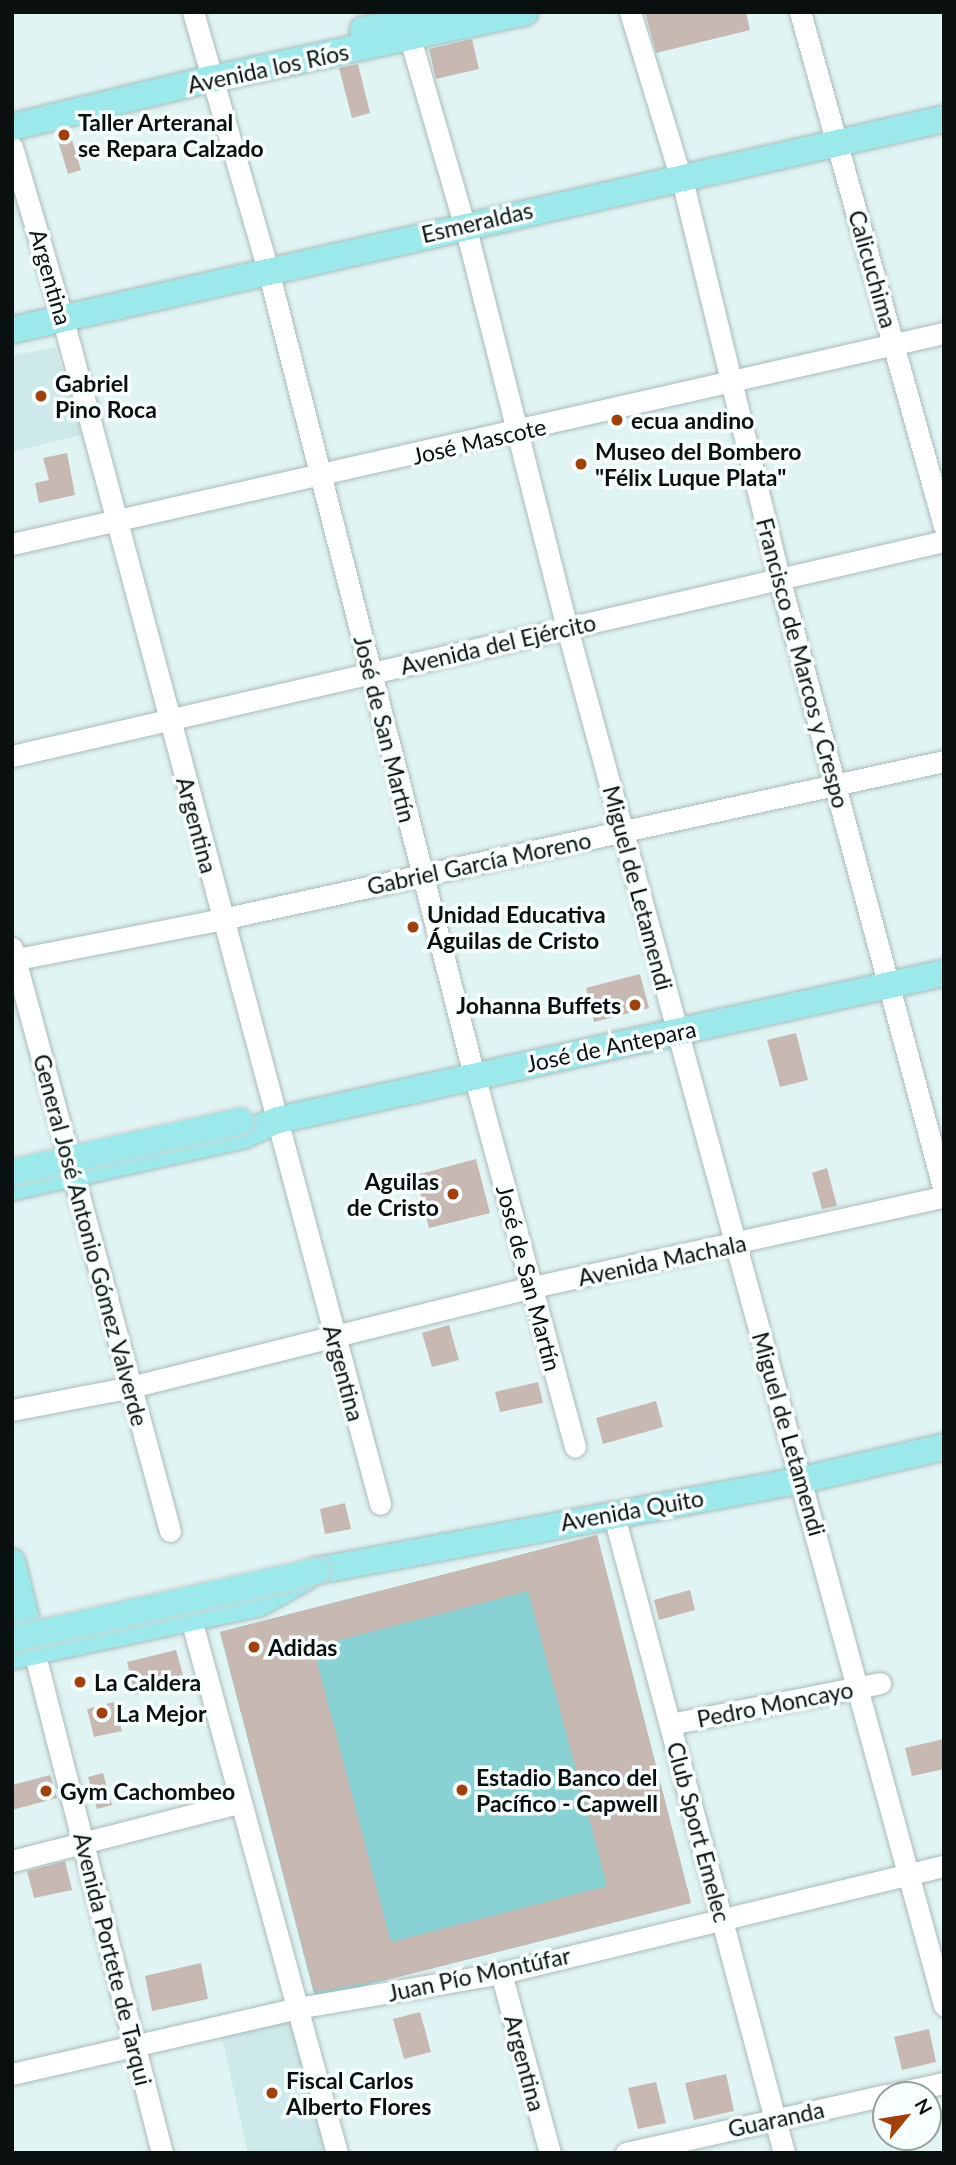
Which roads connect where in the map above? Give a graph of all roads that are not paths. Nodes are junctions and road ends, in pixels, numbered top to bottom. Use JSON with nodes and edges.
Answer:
{"nodes":[{"id":1,"x":193,"y":12,"type":"edge"},
{"id":2,"x":447,"y":12,"type":"edge"},
{"id":3,"x":525,"y":12,"type":"edge"},
{"id":4,"x":630,"y":12,"type":"edge"},
{"id":5,"x":800,"y":12,"type":"edge"},
{"id":6,"x":406,"y":24,"type":"edge"},
{"id":7,"x":209,"y":71,"type":"junction"},
{"id":8,"x":12,"y":111,"type":"edge"},
{"id":9,"x":944,"y":120,"type":"edge"},
{"id":10,"x":12,"y":127,"type":"edge"},
{"id":11,"x":944,"y":137,"type":"edge"},
{"id":12,"x":12,"y":146,"type":"edge"},
{"id":13,"x":839,"y":152,"type":"junction"},
{"id":14,"x":682,"y":184,"type":"junction"},
{"id":15,"x":467,"y":233,"type":"junction"},
{"id":16,"x":270,"y":277,"type":"junction"},
{"id":17,"x":65,"y":325,"type":"junction"},
{"id":18,"x":12,"y":330,"type":"edge"},
{"id":19,"x":944,"y":333,"type":"edge"},
{"id":20,"x":894,"y":342,"type":"junction"},
{"id":21,"x":12,"y":344,"type":"edge"},
{"id":22,"x":734,"y":383,"type":"junction"},
{"id":23,"x":517,"y":432,"type":"junction"},
{"id":24,"x":321,"y":475,"type":"junction"},
{"id":25,"x":116,"y":520,"type":"junction"},
{"id":26,"x":944,"y":526,"type":"edge"},
{"id":27,"x":944,"y":541,"type":"edge"},
{"id":28,"x":12,"y":544,"type":"edge"},
{"id":29,"x":780,"y":581,"type":"junction"},
{"id":30,"x":567,"y":628,"type":"junction"},
{"id":31,"x":370,"y":672,"type":"junction"},
{"id":32,"x":168,"y":717,"type":"junction"},
{"id":33,"x":12,"y":756,"type":"edge"},
{"id":34,"x":944,"y":761,"type":"edge"},
{"id":35,"x":834,"y":784,"type":"junction"},
{"id":36,"x":623,"y":832,"type":"junction"},
{"id":37,"x":423,"y":876,"type":"junction"},
{"id":38,"x":222,"y":919,"type":"junction"},
{"id":39,"x":13,"y":956,"type":"edge"},
{"id":40,"x":944,"y":973,"type":"edge"},
{"id":41,"x":891,"y":985,"type":"junction"},
{"id":42,"x":678,"y":1031,"type":"junction"},
{"id":43,"x":474,"y":1076,"type":"junction"},
{"id":44,"x":278,"y":1120,"type":"junction"},
{"id":45,"x":12,"y":1172,"type":"edge"},
{"id":46,"x":73,"y":1172,"type":"junction"},
{"id":47,"x":12,"y":1186,"type":"edge"},
{"id":48,"x":944,"y":1191,"type":"edge"},
{"id":49,"x":944,"y":1197,"type":"edge"},
{"id":50,"x":735,"y":1245,"type":"junction"},
{"id":51,"x":533,"y":1287,"type":"junction"},
{"id":52,"x":334,"y":1336,"type":"junction"},
{"id":53,"x":131,"y":1387,"type":"junction"},
{"id":54,"x":12,"y":1410,"type":"edge"},
{"id":55,"x":575,"y":1447,"type":"dead end"},
{"id":56,"x":944,"y":1447,"type":"edge"},
{"id":57,"x":802,"y":1480,"type":"junction"},
{"id":58,"x":380,"y":1504,"type":"dead end"},
{"id":59,"x":613,"y":1512,"type":"junction"},
{"id":60,"x":170,"y":1531,"type":"dead end"},
{"id":61,"x":12,"y":1562,"type":"edge"},
{"id":62,"x":318,"y":1570,"type":"junction"},
{"id":63,"x":191,"y":1619,"type":"junction"},
{"id":64,"x":20,"y":1649,"type":"edge"},
{"id":65,"x":880,"y":1683,"type":"dead end"},
{"id":66,"x":859,"y":1688,"type":"junction"},
{"id":67,"x":670,"y":1724,"type":"junction"},
{"id":68,"x":241,"y":1802,"type":"junction"},
{"id":69,"x":83,"y":1843,"type":"junction"},
{"id":70,"x":12,"y":1861,"type":"edge"},
{"id":71,"x":944,"y":1866,"type":"edge"},
{"id":72,"x":908,"y":1874,"type":"junction"},
{"id":73,"x":722,"y":1917,"type":"junction"},
{"id":74,"x":501,"y":1973,"type":"junction"},
{"id":75,"x":944,"y":2005,"type":"edge"},
{"id":76,"x":297,"y":2008,"type":"junction"},
{"id":77,"x":134,"y":2044,"type":"junction"},
{"id":78,"x":12,"y":2074,"type":"edge"},
{"id":79,"x":872,"y":2098,"type":"edge"},
{"id":80,"x":775,"y":2119,"type":"junction"},
{"id":81,"x":162,"y":2153,"type":"edge"},
{"id":82,"x":337,"y":2153,"type":"edge"},
{"id":83,"x":550,"y":2153,"type":"edge"},
{"id":84,"x":626,"y":2153,"type":"edge"},
{"id":85,"x":784,"y":2153,"type":"edge"}],
"edges":[{"from":1,"to":7,"type":"street","name":"José de San Martín"},
{"from":2,"to":6,"type":"main road","name":"Avenida los Ríos"},
{"from":3,"to":6,"type":"main road","name":"Avenida los Ríos"},
{"from":4,"to":14,"type":"street","name":"Francisco de Marcos y Crespo"},
{"from":5,"to":13,"type":"street","name":"Calicuchima"},
{"from":6,"to":7,"type":"main road","name":"Avenida los Ríos"},
{"from":6,"to":15,"type":"street","name":"Miguel de Letamendi"},
{"from":7,"to":8,"type":"main road","name":"Avenida los Ríos"},
{"from":7,"to":10,"type":"main road","name":"Avenida los Ríos"},
{"from":7,"to":16,"type":"street","name":"José de San Martín"},
{"from":9,"to":13,"type":"main road","name":"Esmeraldas"},
{"from":11,"to":13,"type":"main road","name":"Esmeraldas"},
{"from":12,"to":17,"type":"street","name":"Argentina"},
{"from":13,"to":14,"type":"main road","name":"Esmeraldas"},
{"from":13,"to":20,"type":"street","name":"Calicuchima"},
{"from":14,"to":15,"type":"main road","name":"Esmeraldas"},
{"from":14,"to":22,"type":"street","name":"Francisco de Marcos y Crespo"},
{"from":15,"to":16,"type":"main road","name":"Esmeraldas"},
{"from":15,"to":23,"type":"street","name":"Miguel de Letamendi"},
{"from":16,"to":17,"type":"main road","name":"Esmeraldas"},
{"from":16,"to":24,"type":"street","name":"José de San Martín"},
{"from":17,"to":18,"type":"main road","name":"Esmeraldas"},
{"from":17,"to":21,"type":"main road","name":"Esmeraldas"},
{"from":17,"to":25,"type":"street","name":"Argentina"},
{"from":19,"to":20,"type":"street","name":"José Mascote"},
{"from":20,"to":22,"type":"street","name":"José Mascote"},
{"from":20,"to":26,"type":"street","name":"Calicuchima"},
{"from":22,"to":23,"type":"street","name":"José Mascote"},
{"from":22,"to":29,"type":"street","name":"Francisco de Marcos y Crespo"},
{"from":23,"to":24,"type":"street","name":"José Mascote"},
{"from":23,"to":30,"type":"street","name":"Miguel de Letamendi"},
{"from":24,"to":25,"type":"street","name":"José Mascote"},
{"from":24,"to":31,"type":"street","name":"José de San Martín"},
{"from":25,"to":28,"type":"street","name":"José Mascote"},
{"from":25,"to":32,"type":"street","name":"Argentina"},
{"from":27,"to":29,"type":"street","name":"Avenida del Ejército"},
{"from":29,"to":30,"type":"street","name":"Avenida del Ejército"},
{"from":29,"to":35,"type":"street","name":"Francisco de Marcos y Crespo"},
{"from":30,"to":31,"type":"street","name":"Avenida del Ejército"},
{"from":30,"to":36,"type":"street","name":"Miguel de Letamendi"},
{"from":31,"to":32,"type":"street","name":"Avenida del Ejército"},
{"from":31,"to":37,"type":"street","name":"José de San Martín"},
{"from":32,"to":33,"type":"street","name":"Avenida del Ejército"},
{"from":32,"to":38,"type":"street","name":"Argentina"},
{"from":34,"to":35,"type":"street","name":"Gabriel García Moreno"},
{"from":35,"to":36,"type":"street","name":"Gabriel García Moreno"},
{"from":35,"to":41,"type":"street","name":"Francisco de Marcos y Crespo"},
{"from":36,"to":37,"type":"street","name":"Gabriel García Moreno"},
{"from":36,"to":42,"type":"street","name":"Miguel de Letamendi"},
{"from":37,"to":38,"type":"street","name":"Gabriel García Moreno"},
{"from":37,"to":43,"type":"street","name":"José de San Martín"},
{"from":38,"to":39,"type":"street","name":"Gabriel García Moreno"},
{"from":38,"to":44,"type":"street","name":"Argentina"},
{"from":39,"to":46,"type":"street","name":"General José Antonio Gómez Valverde"},
{"from":40,"to":41,"type":"main road","name":"José de Antepara"},
{"from":41,"to":42,"type":"main road","name":"José de Antepara"},
{"from":41,"to":48,"type":"street","name":"Francisco de Marcos y Crespo"},
{"from":42,"to":43,"type":"main road","name":"José de Antepara"},
{"from":42,"to":50,"type":"street","name":"Miguel de Letamendi"},
{"from":43,"to":44,"type":"main road","name":"José de Antepara"},
{"from":43,"to":51,"type":"street","name":"José de San Martín"},
{"from":44,"to":45,"type":"main road","name":"José de Antepara","bridge":true},
{"from":44,"to":46,"type":"main road","name":"José de Antepara"},
{"from":44,"to":52,"type":"street","name":"Argentina"},
{"from":46,"to":47,"type":"main road","name":"José de Antepara"},
{"from":46,"to":53,"type":"street","name":"General José Antonio Gómez Valverde"},
{"from":49,"to":50,"type":"street","name":"Avenida Machala"},
{"from":50,"to":51,"type":"street","name":"Avenida Machala"},
{"from":50,"to":57,"type":"street","name":"Miguel de Letamendi"},
{"from":51,"to":52,"type":"street","name":"Avenida Machala"},
{"from":51,"to":55,"type":"street","name":"José de San Martín"},
{"from":52,"to":53,"type":"street","name":"Avenida Machala"},
{"from":52,"to":58,"type":"street","name":"Argentina"},
{"from":53,"to":54,"type":"street","name":"Avenida Machala"},
{"from":53,"to":60,"type":"street","name":"General José Antonio Gómez Valverde"},
{"from":56,"to":57,"type":"main road","name":"Avenida Quito"},
{"from":57,"to":59,"type":"main road","name":"Avenida Quito"},
{"from":57,"to":66,"type":"street","name":"Miguel de Letamendi"},
{"from":59,"to":62,"type":"main road","name":"Avenida Quito"},
{"from":59,"to":67,"type":"street","name":"Club Sport Emelec"},
{"from":61,"to":64,"type":"main road","name":"Avenida Portete de Tarqui"},
{"from":62,"to":63,"type":"main road","name":"Avenida Quito"},
{"from":62,"to":64,"type":"main road","name":"Avenida Quito","bridge":true},
{"from":63,"to":64,"type":"main road","name":"Avenida Quito"},
{"from":63,"to":68,"type":"street"},
{"from":64,"to":69,"type":"street","name":"Avenida Portete de Tarqui"},
{"from":65,"to":66,"type":"street","name":"Pedro Moncayo"},
{"from":66,"to":67,"type":"street","name":"Pedro Moncayo"},
{"from":66,"to":72,"type":"street","name":"Miguel de Letamendi"},
{"from":67,"to":73,"type":"street","name":"Club Sport Emelec"},
{"from":68,"to":69,"type":"street"},
{"from":68,"to":76,"type":"street"},
{"from":69,"to":70,"type":"street"},
{"from":69,"to":77,"type":"street","name":"Avenida Portete de Tarqui"},
{"from":71,"to":72,"type":"street","name":"Juan Pío Montúfar"},
{"from":72,"to":73,"type":"street","name":"Juan Pío Montúfar"},
{"from":72,"to":75,"type":"street","name":"Miguel de Letamendi"},
{"from":73,"to":74,"type":"street","name":"Juan Pío Montúfar"},
{"from":73,"to":80,"type":"street","name":"Club Sport Emelec"},
{"from":74,"to":76,"type":"street","name":"Juan Pío Montúfar"},
{"from":74,"to":83,"type":"street","name":"Argentina"},
{"from":76,"to":77,"type":"street","name":"Juan Pío Montúfar"},
{"from":76,"to":82,"type":"street"},
{"from":77,"to":78,"type":"street","name":"Juan Pío Montúfar"},
{"from":77,"to":81,"type":"street","name":"Avenida Portete de Tarqui"},
{"from":79,"to":80,"type":"street","name":"Guaranda"},
{"from":80,"to":84,"type":"street","name":"Guaranda"},
{"from":80,"to":85,"type":"street","name":"Club Sport Emelec"}]}
